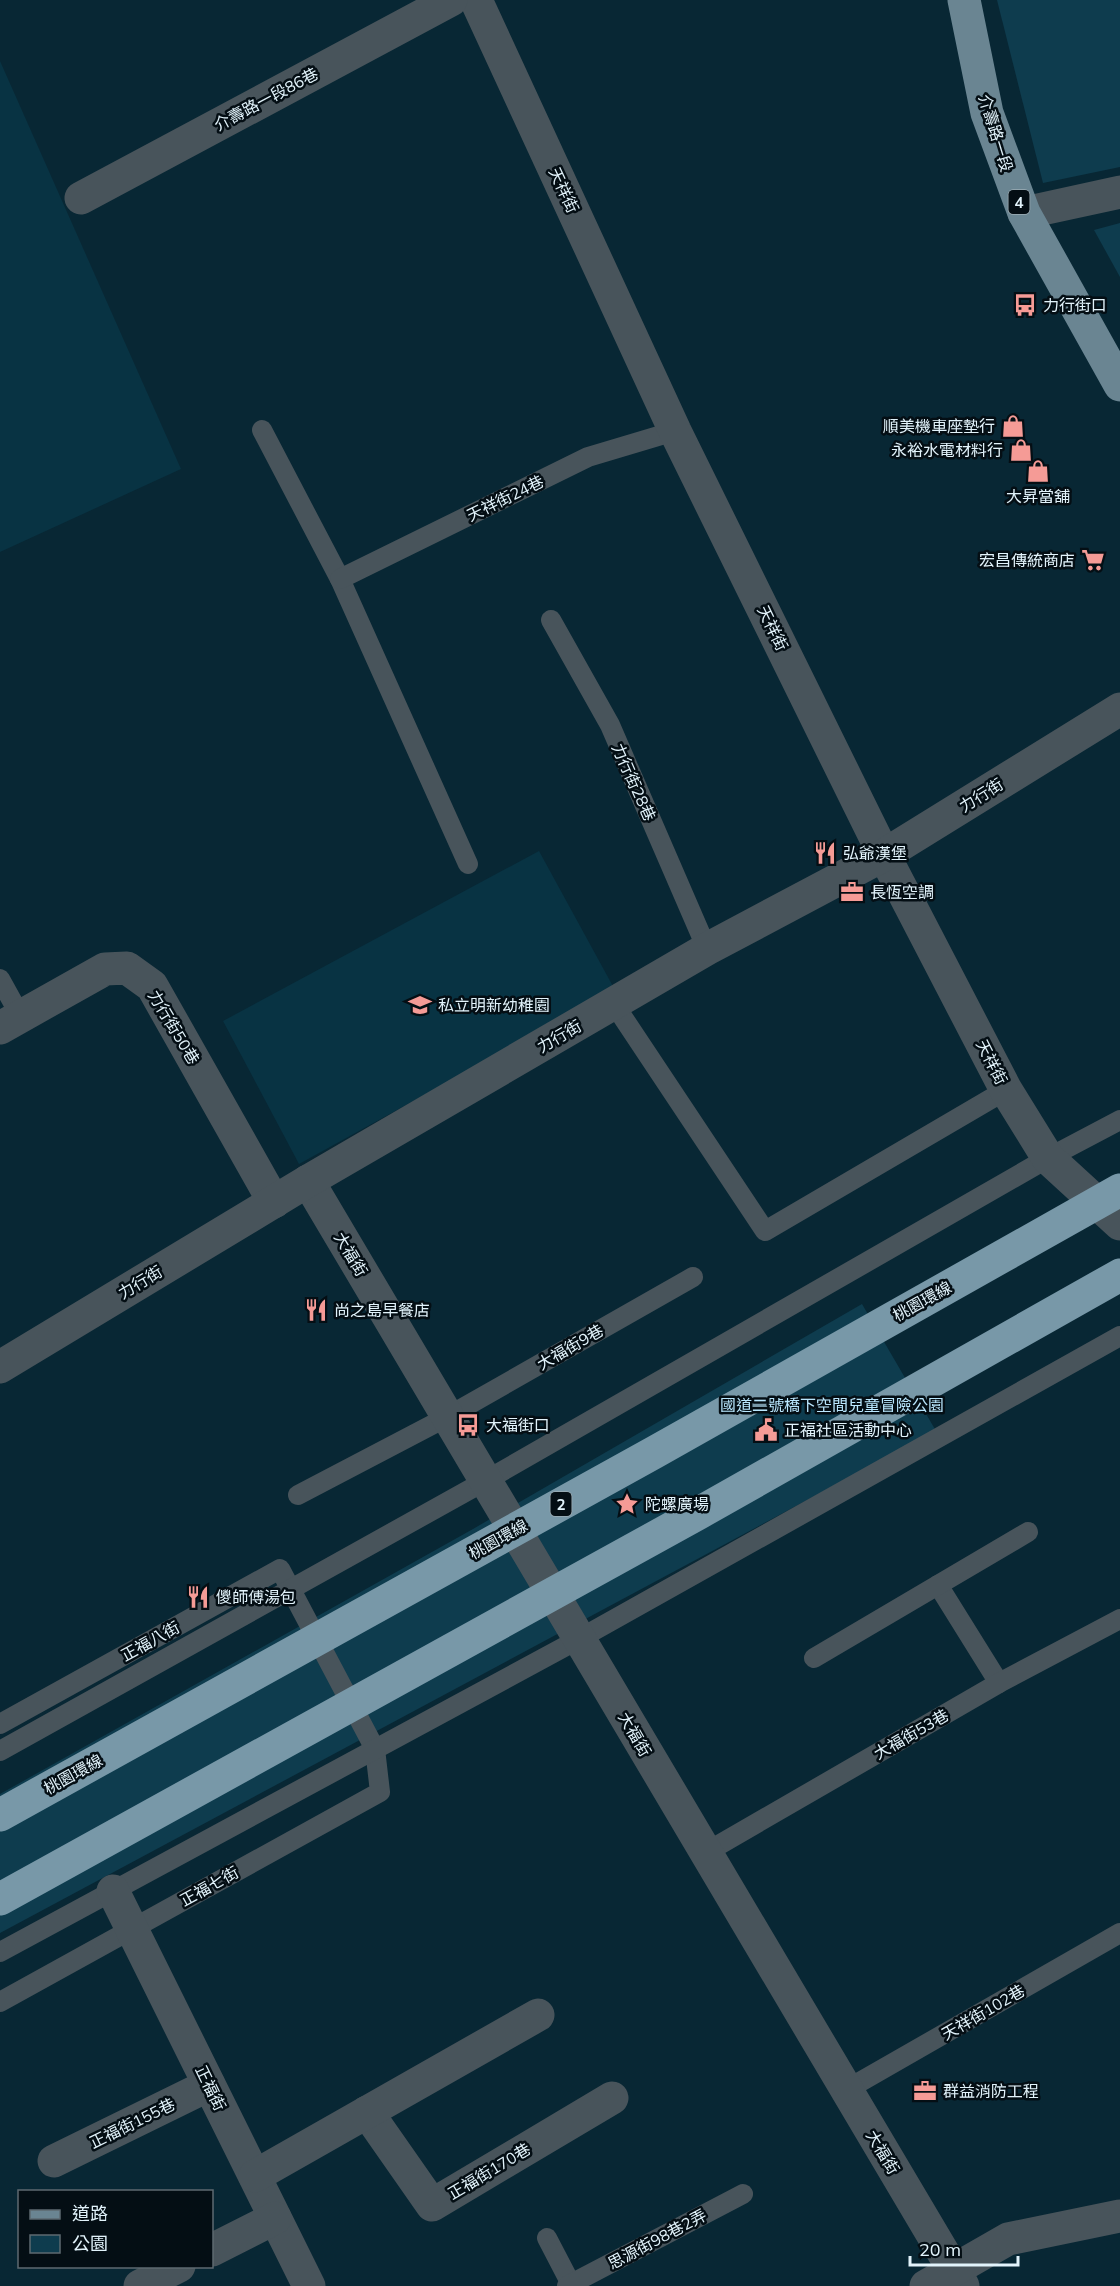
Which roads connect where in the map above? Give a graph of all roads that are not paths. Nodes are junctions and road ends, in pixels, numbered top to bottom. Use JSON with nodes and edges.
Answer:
{"nodes":[{"id":1,"x":451,"y":0,"type":"edge"},
{"id":2,"x":476,"y":0,"type":"edge"},
{"id":3,"x":964,"y":0,"type":"edge"},
{"id":4,"x":1120,"y":192,"type":"edge"},
{"id":5,"x":81,"y":198,"type":"dead end"},
{"id":6,"x":1023,"y":213,"type":"junction"},
{"id":7,"x":1120,"y":385,"type":"edge"},
{"id":8,"x":262,"y":430,"type":"dead end"},
{"id":9,"x":675,"y":431,"type":"junction"},
{"id":10,"x":340,"y":579,"type":"junction"},
{"id":11,"x":551,"y":620,"type":"dead end"},
{"id":12,"x":1120,"y":709,"type":"edge"},
{"id":13,"x":884,"y":855,"type":"junction"},
{"id":14,"x":468,"y":864,"type":"dead end"},
{"id":15,"x":707,"y":950,"type":"junction"},
{"id":16,"x":0,"y":979,"type":"edge"},
{"id":17,"x":614,"y":1004,"type":"junction"},
{"id":18,"x":10,"y":1022,"type":"edge"},
{"id":19,"x":1006,"y":1089,"type":"junction"},
{"id":20,"x":1120,"y":1120,"type":"edge"},
{"id":21,"x":1048,"y":1158,"type":"junction"},
{"id":22,"x":308,"y":1181,"type":"junction"},
{"id":23,"x":1120,"y":1190,"type":"edge"},
{"id":24,"x":274,"y":1202,"type":"junction"},
{"id":25,"x":1120,"y":1224,"type":"edge"},
{"id":26,"x":1120,"y":1275,"type":"edge"},
{"id":27,"x":693,"y":1276,"type":"dead end"},
{"id":28,"x":1120,"y":1336,"type":"edge"},
{"id":29,"x":0,"y":1366,"type":"edge"},
{"id":30,"x":447,"y":1417,"type":"junction"},
{"id":31,"x":485,"y":1481,"type":"junction"},
{"id":32,"x":298,"y":1495,"type":"dead end"},
{"id":33,"x":1028,"y":1532,"type":"dead end"},
{"id":34,"x":938,"y":1585,"type":"junction"},
{"id":35,"x":292,"y":1588,"type":"junction"},
{"id":36,"x":1120,"y":1619,"type":"edge"},
{"id":37,"x":579,"y":1639,"type":"junction"},
{"id":38,"x":814,"y":1658,"type":"dead end"},
{"id":39,"x":999,"y":1683,"type":"junction"},
{"id":40,"x":0,"y":1724,"type":"edge"},
{"id":41,"x":375,"y":1749,"type":"junction"},
{"id":42,"x":0,"y":1751,"type":"edge"},
{"id":43,"x":0,"y":1815,"type":"edge"},
{"id":44,"x":705,"y":1854,"type":"junction"},
{"id":45,"x":113,"y":1891,"type":"junction"},
{"id":46,"x":0,"y":1899,"type":"edge"},
{"id":47,"x":132,"y":1929,"type":"junction"},
{"id":48,"x":1120,"y":1933,"type":"edge"},
{"id":49,"x":0,"y":1952,"type":"edge"},
{"id":50,"x":0,"y":2002,"type":"edge"},
{"id":51,"x":538,"y":2015,"type":"dead end"},
{"id":52,"x":209,"y":2085,"type":"junction"},
{"id":53,"x":846,"y":2090,"type":"junction"},
{"id":54,"x":612,"y":2098,"type":"dead end"},
{"id":55,"x":367,"y":2112,"type":"junction"},
{"id":56,"x":54,"y":2161,"type":"dead end"},
{"id":57,"x":255,"y":2176,"type":"junction"},
{"id":58,"x":742,"y":2194,"type":"dead end"},
{"id":59,"x":1120,"y":2216,"type":"edge"},
{"id":60,"x":275,"y":2218,"type":"junction"},
{"id":61,"x":547,"y":2238,"type":"dead end"},
{"id":62,"x":213,"y":2249,"type":"edge"},
{"id":63,"x":175,"y":2268,"type":"edge"},
{"id":64,"x":947,"y":2281,"type":"edge"},
{"id":65,"x":570,"y":2285,"type":"edge"},
{"id":66,"x":140,"y":2286,"type":"edge"},
{"id":67,"x":309,"y":2286,"type":"edge"}],
"edges":[{"from":1,"to":5,"type":"street","name":"介壽路一段86巷"},
{"from":2,"to":9,"type":"street","name":"天祥街"},
{"from":3,"to":6,"type":"main road","name":"介壽路一段","number":"4"},
{"from":4,"to":6,"type":"street"},
{"from":6,"to":7,"type":"main road","name":"介壽路一段","number":"4"},
{"from":8,"to":10,"type":"lane"},
{"from":9,"to":10,"type":"lane","name":"天祥街24巷"},
{"from":9,"to":13,"type":"street","name":"天祥街"},
{"from":10,"to":14,"type":"lane"},
{"from":11,"to":15,"type":"lane","name":"力行街28巷"},
{"from":12,"to":13,"type":"street","name":"力行街"},
{"from":13,"to":15,"type":"street","name":"力行街"},
{"from":13,"to":19,"type":"street","name":"天祥街"},
{"from":15,"to":17,"type":"street","name":"力行街"},
{"from":16,"to":18,"type":"lane","name":"力行街50巷"},
{"from":17,"to":19,"type":"lane"},
{"from":17,"to":22,"type":"street","name":"力行街"},
{"from":18,"to":24,"type":"street","name":"力行街50巷"},
{"from":19,"to":21,"type":"street","name":"天祥街"},
{"from":20,"to":21,"type":"lane"},
{"from":21,"to":25,"type":"street","name":"天祥街"},
{"from":21,"to":31,"type":"lane"},
{"from":22,"to":24,"type":"street","name":"力行街"},
{"from":22,"to":30,"type":"street","name":"大福街"},
{"from":23,"to":43,"type":"highway","name":"桃園環線","number":"2","bridge":true},
{"from":24,"to":29,"type":"street","name":"力行街"},
{"from":26,"to":46,"type":"highway","bridge":true},
{"from":27,"to":30,"type":"lane","name":"大福街9巷"},
{"from":28,"to":37,"type":"lane"},
{"from":30,"to":31,"type":"street","name":"大福街"},
{"from":30,"to":32,"type":"lane","name":"大福街9巷"},
{"from":31,"to":35,"type":"lane"},
{"from":31,"to":37,"type":"street","name":"大福街"},
{"from":33,"to":34,"type":"lane"},
{"from":34,"to":38,"type":"lane"},
{"from":34,"to":39,"type":"lane"},
{"from":35,"to":40,"type":"lane","name":"正福八街"},
{"from":35,"to":41,"type":"lane"},
{"from":35,"to":42,"type":"lane"},
{"from":36,"to":39,"type":"lane","name":"大福街53巷"},
{"from":37,"to":41,"type":"lane"},
{"from":37,"to":44,"type":"street","name":"大福街"},
{"from":39,"to":44,"type":"lane","name":"大福街53巷"},
{"from":41,"to":45,"type":"lane"},
{"from":41,"to":47,"type":"lane","name":"正福七街"},
{"from":44,"to":53,"type":"street","name":"大福街"},
{"from":45,"to":47,"type":"street","name":"正福街"},
{"from":45,"to":49,"type":"lane"},
{"from":47,"to":50,"type":"lane","name":"正福七街"},
{"from":47,"to":52,"type":"street","name":"正福街"},
{"from":48,"to":53,"type":"lane","name":"天祥街102巷"},
{"from":51,"to":55,"type":"street"},
{"from":52,"to":56,"type":"street","name":"正福街155巷"},
{"from":52,"to":57,"type":"street","name":"正福街"},
{"from":53,"to":64,"type":"street","name":"大福街"},
{"from":54,"to":55,"type":"street","name":"正福街170巷"},
{"from":55,"to":57,"type":"street"},
{"from":57,"to":60,"type":"street","name":"正福街"},
{"from":58,"to":65,"type":"lane","name":"思源街98巷2弄"},
{"from":59,"to":64,"type":"street"},
{"from":60,"to":62,"type":"street"},
{"from":60,"to":67,"type":"street","name":"正福街"},
{"from":61,"to":65,"type":"lane"},
{"from":63,"to":66,"type":"street"}]}
